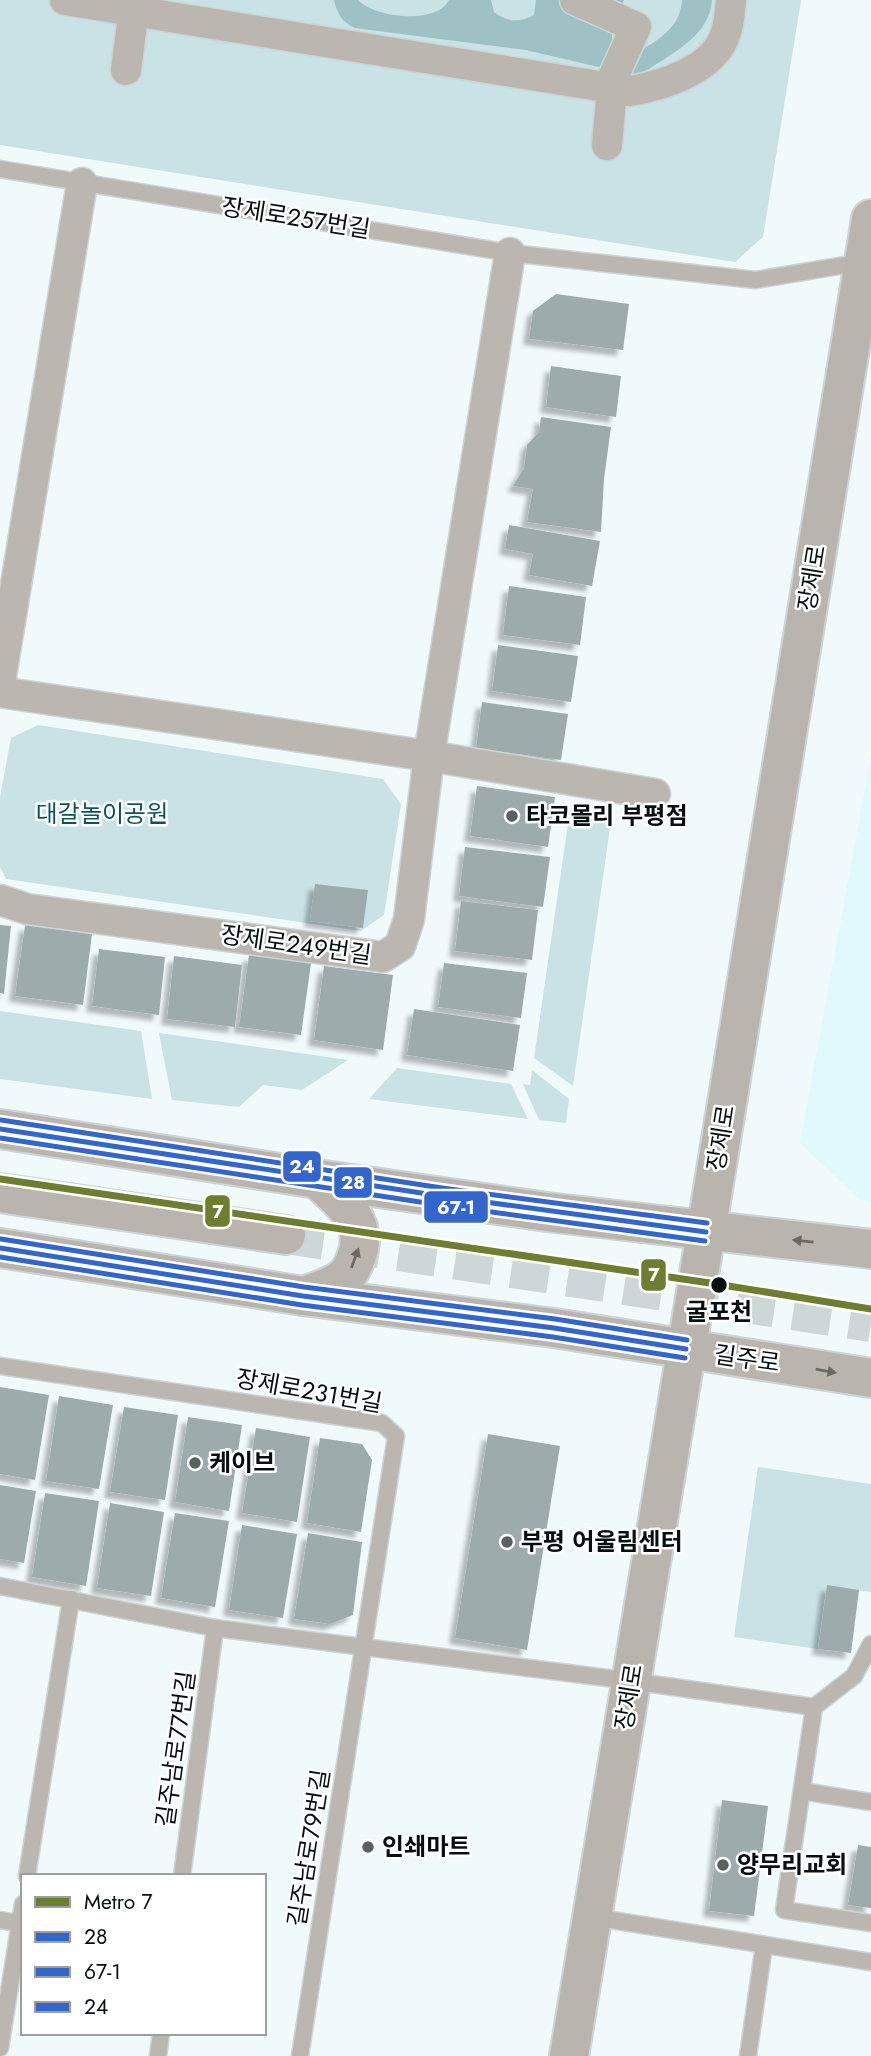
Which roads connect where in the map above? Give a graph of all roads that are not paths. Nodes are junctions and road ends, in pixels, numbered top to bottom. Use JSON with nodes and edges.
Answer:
{"nodes":[{"id":1,"x":65,"y":0,"type":"edge"},
{"id":2,"x":575,"y":0,"type":"edge"},
{"id":3,"x":731,"y":0,"type":"edge"},
{"id":4,"x":135,"y":6,"type":"edge"},
{"id":5,"x":126,"y":70,"type":"dead end"},
{"id":6,"x":612,"y":82,"type":"junction"},
{"id":7,"x":607,"y":145,"type":"dead end"},
{"id":8,"x":0,"y":169,"type":"edge"},
{"id":9,"x":82,"y":183,"type":"junction"},
{"id":10,"x":871,"y":219,"type":"edge"},
{"id":11,"x":510,"y":253,"type":"junction"},
{"id":12,"x":868,"y":262,"type":"edge"},
{"id":13,"x":0,"y":682,"type":"edge"},
{"id":14,"x":0,"y":692,"type":"edge"},
{"id":15,"x":429,"y":756,"type":"junction"},
{"id":16,"x":655,"y":793,"type":"dead end"},
{"id":17,"x":0,"y":900,"type":"edge"},
{"id":18,"x":0,"y":1129,"type":"edge"},
{"id":19,"x":317,"y":1180,"type":"junction"},
{"id":20,"x":0,"y":1193,"type":"edge"},
{"id":21,"x":706,"y":1232,"type":"junction"},
{"id":22,"x":286,"y":1235,"type":"tunnel mouth"},
{"id":23,"x":0,"y":1248,"type":"edge"},
{"id":24,"x":871,"y":1249,"type":"edge"},
{"id":25,"x":303,"y":1296,"type":"junction"},
{"id":26,"x":686,"y":1349,"type":"junction"},
{"id":27,"x":0,"y":1366,"type":"edge"},
{"id":28,"x":871,"y":1378,"type":"edge"},
{"id":29,"x":0,"y":1586,"type":"edge"},
{"id":30,"x":71,"y":1599,"type":"junction"},
{"id":31,"x":215,"y":1628,"type":"junction"},
{"id":32,"x":871,"y":1644,"type":"edge"},
{"id":33,"x":362,"y":1647,"type":"junction"},
{"id":34,"x":631,"y":1681,"type":"junction"},
{"id":35,"x":814,"y":1707,"type":"junction"},
{"id":36,"x":802,"y":1791,"type":"junction"},
{"id":37,"x":871,"y":1802,"type":"edge"},
{"id":38,"x":27,"y":1874,"type":"edge"},
{"id":39,"x":182,"y":1874,"type":"edge"},
{"id":40,"x":593,"y":1917,"type":"junction"},
{"id":41,"x":0,"y":1920,"type":"edge"},
{"id":42,"x":871,"y":1923,"type":"edge"},
{"id":43,"x":21,"y":1924,"type":"edge"},
{"id":44,"x":764,"y":1945,"type":"junction"},
{"id":45,"x":871,"y":1962,"type":"edge"},
{"id":46,"x":161,"y":2035,"type":"edge"},
{"id":47,"x":0,"y":2049,"type":"edge"},
{"id":48,"x":158,"y":2056,"type":"edge"},
{"id":49,"x":300,"y":2056,"type":"edge"},
{"id":50,"x":569,"y":2056,"type":"edge"},
{"id":51,"x":748,"y":2056,"type":"edge"}],
"edges":[{"from":1,"to":4,"type":"street"},
{"from":2,"to":6,"type":"street"},
{"from":3,"to":6,"type":"street"},
{"from":4,"to":5,"type":"street"},
{"from":4,"to":6,"type":"street"},
{"from":6,"to":7,"type":"street"},
{"from":8,"to":9,"type":"lane","name":"장제로257번길"},
{"from":9,"to":11,"type":"lane","name":"장제로257번길"},
{"from":9,"to":13,"type":"street"},
{"from":10,"to":12,"type":"main road","name":"장제로"},
{"from":11,"to":12,"type":"lane","name":"장제로257번길"},
{"from":11,"to":15,"type":"street","name":"장제로249번길"},
{"from":12,"to":21,"type":"main road","name":"장제로"},
{"from":14,"to":15,"type":"street"},
{"from":15,"to":16,"type":"street"},
{"from":15,"to":17,"type":"street","name":"장제로249번길"},
{"from":18,"to":19,"type":"main road"},
{"from":19,"to":21,"type":"main road"},
{"from":25,"to":19,"type":"main road","one_way":true},
{"from":20,"to":22,"type":"main road"},
{"from":24,"to":21,"type":"main road","one_way":true},
{"from":21,"to":26,"type":"main road","name":"장제로"},
{"from":23,"to":25,"type":"main road","name":"길주로"},
{"from":25,"to":26,"type":"main road","name":"길주로"},
{"from":26,"to":28,"type":"main road","name":"길주로","one_way":true},
{"from":26,"to":34,"type":"main road","name":"장제로"},
{"from":27,"to":33,"type":"lane","name":"장제로231번길"},
{"from":29,"to":30,"type":"lane"},
{"from":30,"to":31,"type":"lane"},
{"from":30,"to":38,"type":"lane"},
{"from":31,"to":33,"type":"lane"},
{"from":31,"to":39,"type":"lane","name":"길주남로77번길"},
{"from":32,"to":35,"type":"lane"},
{"from":33,"to":34,"type":"lane"},
{"from":33,"to":49,"type":"lane","name":"길주남로79번길"},
{"from":34,"to":35,"type":"lane"},
{"from":34,"to":40,"type":"main road","name":"장제로"},
{"from":35,"to":36,"type":"lane"},
{"from":36,"to":37,"type":"lane"},
{"from":36,"to":42,"type":"lane"},
{"from":40,"to":44,"type":"lane"},
{"from":40,"to":50,"type":"main road","name":"장제로"},
{"from":41,"to":43,"type":"lane"},
{"from":43,"to":47,"type":"lane"},
{"from":44,"to":45,"type":"lane"},
{"from":44,"to":51,"type":"lane"},
{"from":46,"to":48,"type":"lane"}]}
